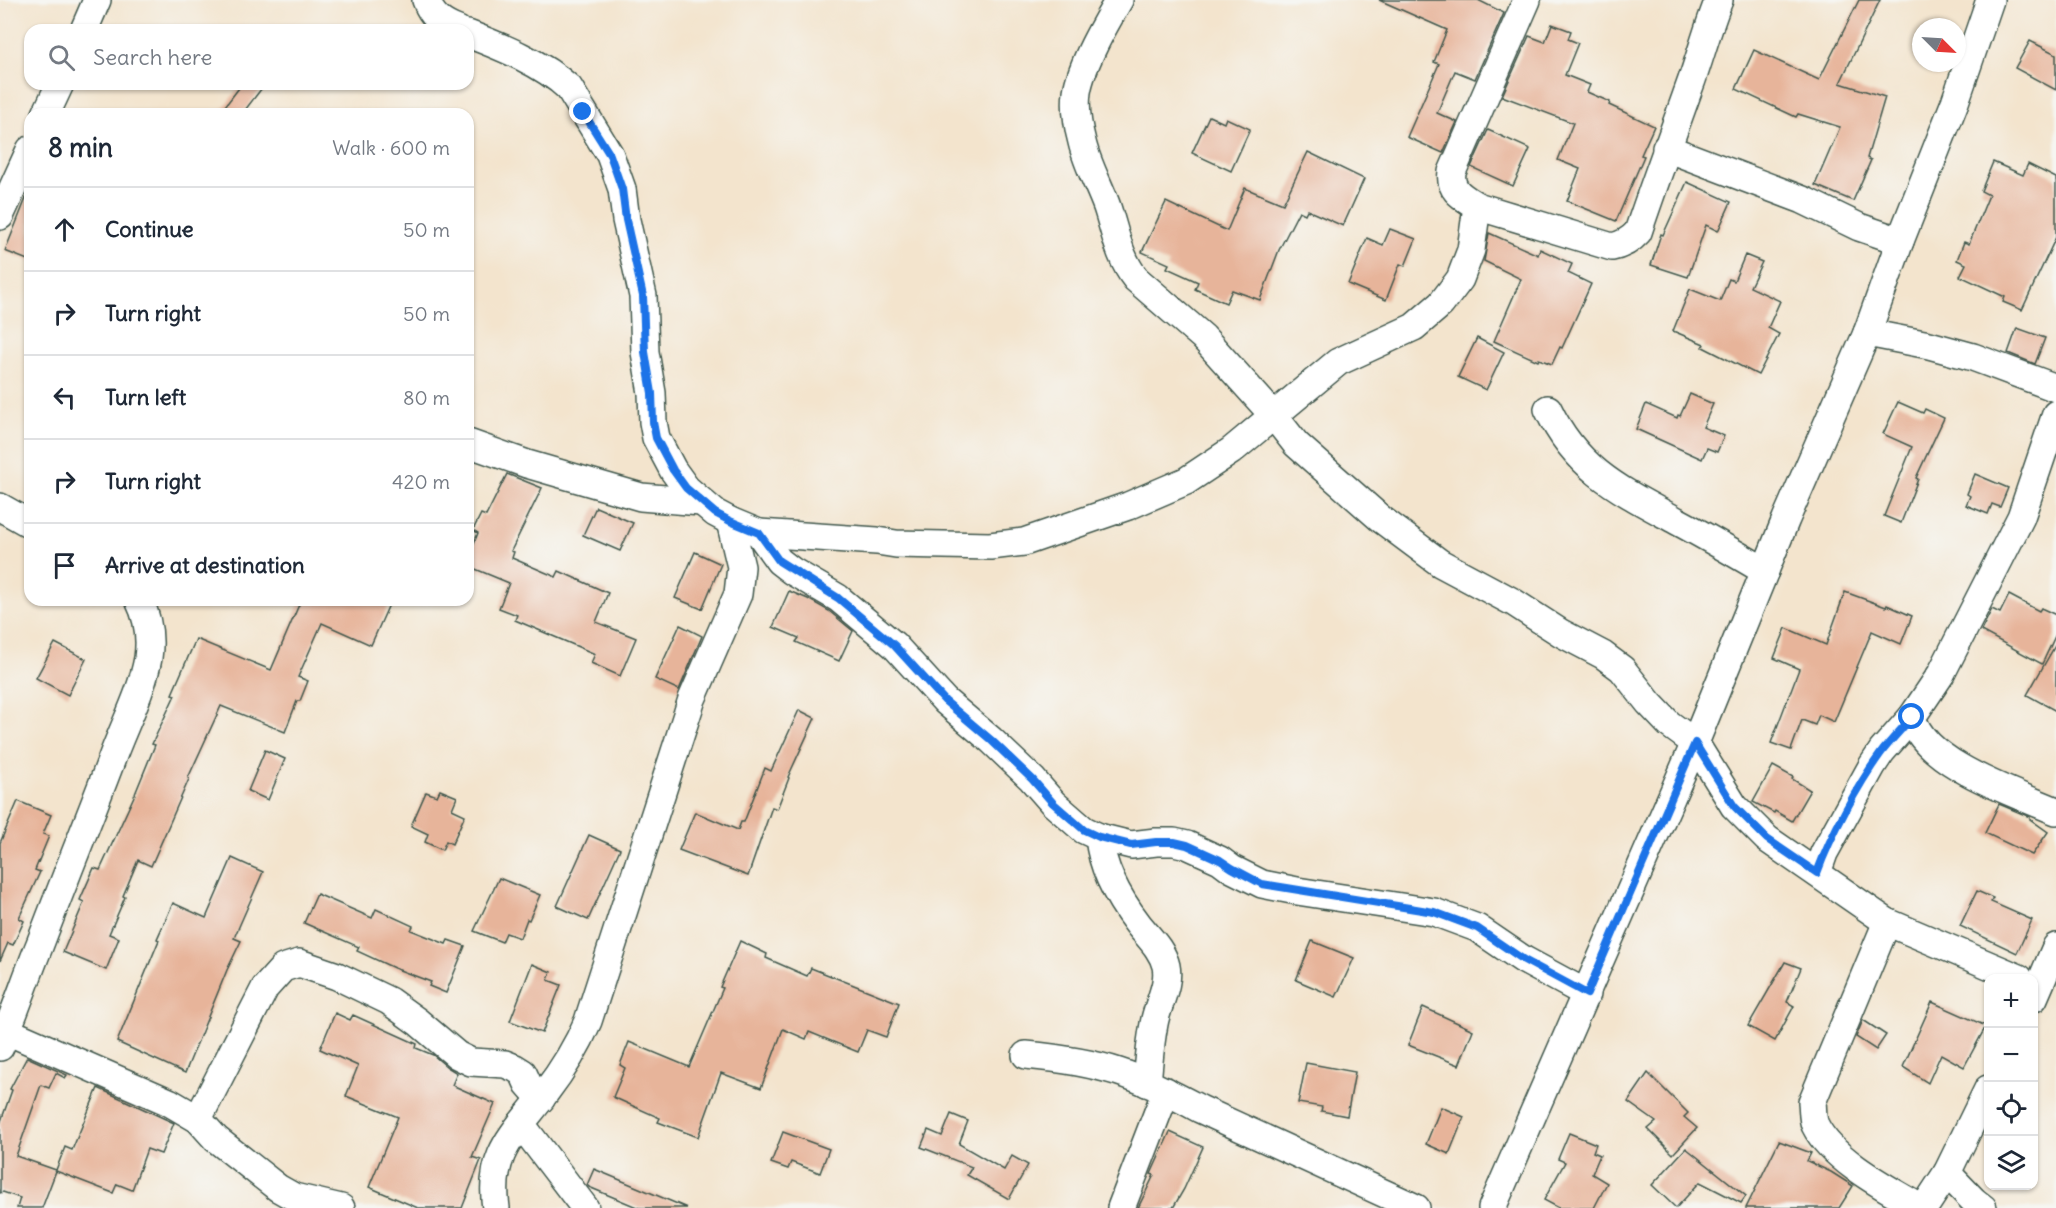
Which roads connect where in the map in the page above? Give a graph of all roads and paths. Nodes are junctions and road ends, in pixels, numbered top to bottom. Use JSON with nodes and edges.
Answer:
{"nodes":[{"id":1,"x":98,"y":0,"type":"edge"},
{"id":2,"x":426,"y":0,"type":"edge"},
{"id":3,"x":1119,"y":0,"type":"edge"},
{"id":4,"x":1527,"y":0,"type":"edge"},
{"id":5,"x":1719,"y":0,"type":"edge"},
{"id":6,"x":1990,"y":0,"type":"edge"},
{"id":7,"x":87,"y":24,"type":"edge"},
{"id":8,"x":443,"y":24,"type":"edge"},
{"id":9,"x":474,"y":37,"type":"edge"},
{"id":10,"x":57,"y":90,"type":"edge"},
{"id":11,"x":49,"y":108,"type":"edge"},
{"id":12,"x":1666,"y":148,"type":"junction"},
{"id":13,"x":24,"y":181,"type":"edge"},
{"id":14,"x":1477,"y":206,"type":"junction"},
{"id":15,"x":0,"y":216,"type":"edge"},
{"id":16,"x":1900,"y":241,"type":"junction"},
{"id":17,"x":1867,"y":333,"type":"junction"},
{"id":18,"x":2056,"y":388,"type":"edge"},
{"id":19,"x":1548,"y":409,"type":"dead end"},
{"id":20,"x":2056,"y":414,"type":"edge"},
{"id":21,"x":1274,"y":416,"type":"junction"},
{"id":22,"x":474,"y":445,"type":"edge"},
{"id":23,"x":701,"y":502,"type":"junction"},
{"id":24,"x":0,"y":507,"type":"edge"},
{"id":25,"x":24,"y":521,"type":"edge"},
{"id":26,"x":730,"y":521,"type":"junction"},
{"id":27,"x":759,"y":533,"type":"junction"},
{"id":28,"x":1765,"y":571,"type":"junction"},
{"id":29,"x":148,"y":606,"type":"edge"},
{"id":30,"x":1912,"y":717,"type":"junction"},
{"id":31,"x":1695,"y":743,"type":"junction"},
{"id":32,"x":2056,"y":812,"type":"edge"},
{"id":33,"x":1099,"y":837,"type":"junction"},
{"id":34,"x":1817,"y":873,"type":"junction"},
{"id":35,"x":1887,"y":922,"type":"junction"},
{"id":36,"x":2056,"y":947,"type":"edge"},
{"id":37,"x":2003,"y":974,"type":"edge"},
{"id":38,"x":2038,"y":985,"type":"edge"},
{"id":39,"x":1587,"y":994,"type":"junction"},
{"id":40,"x":4,"y":1039,"type":"edge"},
{"id":41,"x":1026,"y":1055,"type":"dead end"},
{"id":42,"x":1156,"y":1087,"type":"junction"},
{"id":43,"x":541,"y":1099,"type":"junction"},
{"id":44,"x":1984,"y":1099,"type":"edge"},
{"id":45,"x":198,"y":1119,"type":"junction"},
{"id":46,"x":521,"y":1124,"type":"junction"},
{"id":47,"x":1947,"y":1173,"type":"junction"},
{"id":48,"x":341,"y":1208,"type":"edge"},
{"id":49,"x":496,"y":1208,"type":"edge"},
{"id":50,"x":585,"y":1208,"type":"edge"},
{"id":51,"x":1121,"y":1208,"type":"edge"},
{"id":52,"x":1416,"y":1208,"type":"edge"},
{"id":53,"x":1492,"y":1208,"type":"edge"},
{"id":54,"x":1923,"y":1208,"type":"edge"},
{"id":55,"x":1983,"y":1208,"type":"edge"}],
"edges":[{"from":1,"to":7,"type":"street"},
{"from":2,"to":8,"type":"street"},
{"from":3,"to":21,"type":"street"},
{"from":4,"to":14,"type":"street"},
{"from":5,"to":12,"type":"street"},
{"from":6,"to":16,"type":"street"},
{"from":9,"to":23,"type":"street"},
{"from":10,"to":11,"type":"street"},
{"from":12,"to":14,"type":"street"},
{"from":12,"to":16,"type":"street"},
{"from":13,"to":15,"type":"street"},
{"from":14,"to":21,"type":"street"},
{"from":16,"to":17,"type":"street"},
{"from":17,"to":18,"type":"street"},
{"from":17,"to":28,"type":"street"},
{"from":19,"to":28,"type":"street"},
{"from":20,"to":30,"type":"street"},
{"from":21,"to":27,"type":"street"},
{"from":21,"to":31,"type":"street"},
{"from":22,"to":23,"type":"street"},
{"from":23,"to":26,"type":"street"},
{"from":24,"to":25,"type":"street"},
{"from":26,"to":27,"type":"street"},
{"from":26,"to":43,"type":"street"},
{"from":27,"to":33,"type":"street"},
{"from":28,"to":31,"type":"street"},
{"from":29,"to":40,"type":"street"},
{"from":30,"to":32,"type":"street"},
{"from":30,"to":34,"type":"street"},
{"from":31,"to":34,"type":"street"},
{"from":31,"to":39,"type":"street"},
{"from":33,"to":39,"type":"street"},
{"from":33,"to":42,"type":"street"},
{"from":34,"to":35,"type":"street"},
{"from":35,"to":37,"type":"street"},
{"from":35,"to":54,"type":"street"},
{"from":36,"to":38,"type":"street"},
{"from":39,"to":53,"type":"street"},
{"from":40,"to":45,"type":"street"},
{"from":41,"to":42,"type":"street"},
{"from":42,"to":51,"type":"street"},
{"from":42,"to":52,"type":"street"},
{"from":43,"to":45,"type":"street"},
{"from":43,"to":46,"type":"street"},
{"from":44,"to":47,"type":"street"},
{"from":45,"to":48,"type":"street"},
{"from":46,"to":49,"type":"street"},
{"from":46,"to":50,"type":"street"},
{"from":47,"to":54,"type":"street"},
{"from":47,"to":55,"type":"street"}]}
